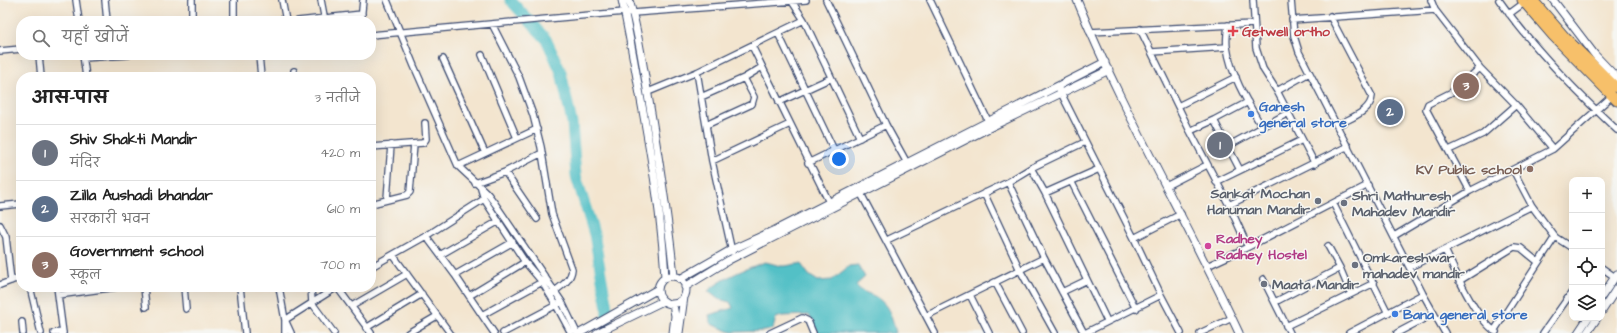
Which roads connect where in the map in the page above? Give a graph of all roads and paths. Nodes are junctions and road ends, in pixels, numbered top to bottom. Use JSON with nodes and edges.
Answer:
{"nodes":[{"id":1,"x":76,"y":0,"type":"edge"},
{"id":2,"x":105,"y":0,"type":"edge"},
{"id":3,"x":192,"y":0,"type":"edge"},
{"id":4,"x":234,"y":0,"type":"edge"},
{"id":5,"x":282,"y":0,"type":"edge"},
{"id":6,"x":321,"y":0,"type":"edge"},
{"id":7,"x":364,"y":0,"type":"edge"},
{"id":8,"x":387,"y":0,"type":"edge"},
{"id":9,"x":622,"y":0,"type":"edge"},
{"id":10,"x":629,"y":0,"type":"edge"},
{"id":11,"x":791,"y":0,"type":"edge"},
{"id":12,"x":806,"y":0,"type":"edge"},
{"id":13,"x":826,"y":0,"type":"edge"},
{"id":14,"x":930,"y":0,"type":"edge"},
{"id":15,"x":1077,"y":0,"type":"edge"},
{"id":16,"x":1253,"y":0,"type":"edge"},
{"id":17,"x":1291,"y":0,"type":"edge"},
{"id":18,"x":1431,"y":0,"type":"edge"},
{"id":19,"x":1499,"y":0,"type":"edge"},
{"id":20,"x":1553,"y":0,"type":"edge"},
{"id":21,"x":1526,"y":1,"type":"edge"},
{"id":22,"x":1435,"y":10,"type":"junction"},
{"id":23,"x":625,"y":12,"type":"junction"},
{"id":24,"x":362,"y":14,"type":"joint"},
{"id":25,"x":634,"y":14,"type":"junction"},
{"id":26,"x":1509,"y":14,"type":"junction"},
{"id":27,"x":78,"y":16,"type":"edge"},
{"id":28,"x":107,"y":16,"type":"edge"},
{"id":29,"x":192,"y":16,"type":"edge"},
{"id":30,"x":234,"y":16,"type":"edge"},
{"id":31,"x":285,"y":16,"type":"edge"},
{"id":32,"x":324,"y":16,"type":"edge"},
{"id":33,"x":347,"y":16,"type":"edge"},
{"id":34,"x":1330,"y":16,"type":"junction"},
{"id":35,"x":804,"y":20,"type":"junction"},
{"id":36,"x":1292,"y":20,"type":"junction"},
{"id":37,"x":492,"y":24,"type":"junction"},
{"id":38,"x":1254,"y":24,"type":"junction"},
{"id":39,"x":1228,"y":26,"type":"junction"},
{"id":40,"x":1140,"y":29,"type":"junction"},
{"id":41,"x":1090,"y":32,"type":"junction"},
{"id":42,"x":400,"y":33,"type":"junction"},
{"id":43,"x":778,"y":33,"type":"junction"},
{"id":44,"x":376,"y":35,"type":"edge"},
{"id":45,"x":752,"y":46,"type":"junction"},
{"id":46,"x":1227,"y":47,"type":"junction"},
{"id":47,"x":16,"y":49,"type":"edge"},
{"id":48,"x":0,"y":51,"type":"edge"},
{"id":49,"x":1152,"y":52,"type":"junction"},
{"id":50,"x":482,"y":55,"type":"dead end"},
{"id":51,"x":443,"y":59,"type":"dead end"},
{"id":52,"x":39,"y":60,"type":"edge"},
{"id":53,"x":83,"y":60,"type":"edge"},
{"id":54,"x":259,"y":60,"type":"edge"},
{"id":55,"x":1105,"y":62,"type":"junction"},
{"id":56,"x":762,"y":67,"type":"junction"},
{"id":57,"x":1480,"y":68,"type":"junction"},
{"id":58,"x":1109,"y":70,"type":"junction"},
{"id":59,"x":41,"y":72,"type":"edge"},
{"id":60,"x":85,"y":72,"type":"edge"},
{"id":61,"x":261,"y":72,"type":"edge"},
{"id":62,"x":697,"y":72,"type":"junction"},
{"id":63,"x":1309,"y":73,"type":"junction"},
{"id":64,"x":1236,"y":77,"type":"junction"},
{"id":65,"x":744,"y":78,"type":"junction"},
{"id":66,"x":831,"y":78,"type":"junction"},
{"id":67,"x":1617,"y":78,"type":"edge"},
{"id":68,"x":1058,"y":87,"type":"junction"},
{"id":69,"x":806,"y":90,"type":"junction"},
{"id":70,"x":1277,"y":91,"type":"junction"},
{"id":71,"x":648,"y":92,"type":"junction"},
{"id":72,"x":1061,"y":94,"type":"junction"},
{"id":73,"x":1615,"y":95,"type":"edge"},
{"id":74,"x":701,"y":98,"type":"junction"},
{"id":75,"x":779,"y":102,"type":"junction"},
{"id":76,"x":1248,"y":102,"type":"junction"},
{"id":77,"x":1516,"y":105,"type":"junction"},
{"id":78,"x":1178,"y":106,"type":"junction"},
{"id":79,"x":1596,"y":110,"type":"junction"},
{"id":80,"x":1288,"y":113,"type":"junction"},
{"id":81,"x":1214,"y":120,"type":"junction"},
{"id":82,"x":425,"y":123,"type":"dead end"},
{"id":83,"x":790,"y":124,"type":"junction"},
{"id":84,"x":990,"y":124,"type":"junction"},
{"id":85,"x":706,"y":125,"type":"junction"},
{"id":86,"x":886,"y":125,"type":"junction"},
{"id":87,"x":1337,"y":126,"type":"junction"},
{"id":88,"x":1262,"y":127,"type":"junction"},
{"id":89,"x":537,"y":129,"type":"junction"},
{"id":90,"x":1190,"y":130,"type":"junction"},
{"id":91,"x":1617,"y":130,"type":"edge"},
{"id":92,"x":517,"y":138,"type":"junction"},
{"id":93,"x":860,"y":138,"type":"junction"},
{"id":94,"x":1302,"y":140,"type":"junction"},
{"id":95,"x":1085,"y":142,"type":"junction"},
{"id":96,"x":414,"y":144,"type":"junction"},
{"id":97,"x":391,"y":145,"type":"junction"},
{"id":98,"x":376,"y":146,"type":"edge"},
{"id":99,"x":1228,"y":146,"type":"junction"},
{"id":100,"x":1348,"y":146,"type":"junction"},
{"id":101,"x":1553,"y":149,"type":"junction"},
{"id":102,"x":834,"y":150,"type":"junction"},
{"id":103,"x":1449,"y":150,"type":"junction"},
{"id":104,"x":485,"y":153,"type":"junction"},
{"id":105,"x":542,"y":153,"type":"junction"},
{"id":106,"x":712,"y":161,"type":"junction"},
{"id":107,"x":808,"y":163,"type":"junction"},
{"id":108,"x":907,"y":163,"type":"junction"},
{"id":109,"x":1315,"y":164,"type":"junction"},
{"id":110,"x":1208,"y":165,"type":"junction"},
{"id":111,"x":458,"y":166,"type":"junction"},
{"id":112,"x":1031,"y":168,"type":"junction"},
{"id":113,"x":1099,"y":169,"type":"junction"},
{"id":114,"x":1240,"y":170,"type":"junction"},
{"id":115,"x":1513,"y":170,"type":"junction"},
{"id":116,"x":504,"y":172,"type":"junction"},
{"id":117,"x":1008,"y":182,"type":"junction"},
{"id":118,"x":1216,"y":182,"type":"junction"},
{"id":119,"x":475,"y":183,"type":"junction"},
{"id":120,"x":1072,"y":183,"type":"junction"},
{"id":121,"x":1368,"y":185,"type":"junction"},
{"id":122,"x":1166,"y":186,"type":"junction"},
{"id":123,"x":481,"y":189,"type":"junction"},
{"id":124,"x":859,"y":191,"type":"junction"},
{"id":125,"x":1470,"y":191,"type":"junction"},
{"id":126,"x":984,"y":193,"type":"junction"},
{"id":127,"x":1045,"y":194,"type":"junction"},
{"id":128,"x":387,"y":199,"type":"junction"},
{"id":129,"x":484,"y":199,"type":"junction"},
{"id":130,"x":376,"y":202,"type":"edge"},
{"id":131,"x":829,"y":202,"type":"junction"},
{"id":132,"x":1333,"y":203,"type":"junction"},
{"id":133,"x":16,"y":204,"type":"edge"},
{"id":134,"x":1229,"y":205,"type":"junction"},
{"id":135,"x":0,"y":206,"type":"edge"},
{"id":136,"x":1532,"y":206,"type":"junction"},
{"id":137,"x":1181,"y":214,"type":"junction"},
{"id":138,"x":537,"y":219,"type":"dead end"},
{"id":139,"x":499,"y":221,"type":"junction"},
{"id":140,"x":0,"y":225,"type":"edge"},
{"id":141,"x":426,"y":236,"type":"junction"},
{"id":142,"x":1394,"y":236,"type":"junction"},
{"id":143,"x":1555,"y":237,"type":"junction"},
{"id":144,"x":1134,"y":238,"type":"junction"},
{"id":145,"x":887,"y":240,"type":"junction"},
{"id":146,"x":513,"y":242,"type":"junction"},
{"id":147,"x":1328,"y":246,"type":"dead end"},
{"id":148,"x":1569,"y":246,"type":"edge"},
{"id":149,"x":1248,"y":247,"type":"junction"},
{"id":150,"x":731,"y":250,"type":"junction"},
{"id":151,"x":1445,"y":250,"type":"junction"},
{"id":152,"x":393,"y":255,"type":"junction"},
{"id":153,"x":440,"y":256,"type":"junction"},
{"id":154,"x":733,"y":258,"type":"junction"},
{"id":155,"x":1044,"y":258,"type":"junction"},
{"id":156,"x":525,"y":262,"type":"junction"},
{"id":157,"x":1538,"y":262,"type":"junction"},
{"id":158,"x":376,"y":264,"type":"edge"},
{"id":159,"x":1207,"y":266,"type":"junction"},
{"id":160,"x":1410,"y":267,"type":"junction"},
{"id":161,"x":1340,"y":268,"type":"junction"},
{"id":162,"x":1020,"y":270,"type":"junction"},
{"id":163,"x":1605,"y":270,"type":"edge"},
{"id":164,"x":408,"y":274,"type":"junction"},
{"id":165,"x":455,"y":275,"type":"junction"},
{"id":166,"x":1616,"y":275,"type":"edge"},
{"id":167,"x":677,"y":277,"type":"junction"},
{"id":168,"x":16,"y":278,"type":"edge"},
{"id":169,"x":665,"y":278,"type":"junction"},
{"id":170,"x":1263,"y":279,"type":"dead end"},
{"id":171,"x":11,"y":280,"type":"junction"},
{"id":172,"x":1087,"y":280,"type":"junction"},
{"id":173,"x":1459,"y":281,"type":"junction"},
{"id":174,"x":542,"y":282,"type":"junction"},
{"id":175,"x":995,"y":282,"type":"junction"},
{"id":176,"x":1374,"y":284,"type":"junction"},
{"id":177,"x":0,"y":285,"type":"edge"},
{"id":178,"x":685,"y":287,"type":"junction"},
{"id":179,"x":1617,"y":288,"type":"edge"},
{"id":180,"x":658,"y":289,"type":"junction"},
{"id":181,"x":31,"y":292,"type":"edge"},
{"id":182,"x":58,"y":292,"type":"edge"},
{"id":183,"x":80,"y":292,"type":"edge"},
{"id":184,"x":144,"y":292,"type":"edge"},
{"id":185,"x":184,"y":292,"type":"edge"},
{"id":186,"x":241,"y":292,"type":"edge"},
{"id":187,"x":280,"y":292,"type":"edge"},
{"id":188,"x":311,"y":292,"type":"edge"},
{"id":189,"x":329,"y":292,"type":"edge"},
{"id":190,"x":341,"y":292,"type":"edge"},
{"id":191,"x":1062,"y":292,"type":"junction"},
{"id":192,"x":1605,"y":292,"type":"edge"},
{"id":193,"x":552,"y":293,"type":"junction"},
{"id":194,"x":422,"y":294,"type":"junction"},
{"id":195,"x":1351,"y":294,"type":"junction"},
{"id":196,"x":1423,"y":294,"type":"junction"},
{"id":197,"x":58,"y":295,"type":"junction"},
{"id":198,"x":970,"y":295,"type":"junction"},
{"id":199,"x":1161,"y":295,"type":"junction"},
{"id":200,"x":469,"y":296,"type":"junction"},
{"id":201,"x":684,"y":296,"type":"junction"},
{"id":202,"x":1569,"y":296,"type":"edge"},
{"id":203,"x":663,"y":301,"type":"junction"},
{"id":204,"x":1275,"y":302,"type":"junction"},
{"id":205,"x":312,"y":303,"type":"junction"},
{"id":206,"x":559,"y":303,"type":"junction"},
{"id":207,"x":673,"y":304,"type":"junction"},
{"id":208,"x":352,"y":306,"type":"junction"},
{"id":209,"x":1605,"y":306,"type":"edge"},
{"id":210,"x":146,"y":307,"type":"dead end"},
{"id":211,"x":186,"y":309,"type":"dead end"},
{"id":212,"x":1136,"y":309,"type":"junction"},
{"id":213,"x":1388,"y":313,"type":"junction"},
{"id":214,"x":1433,"y":314,"type":"junction"},
{"id":215,"x":482,"y":315,"type":"junction"},
{"id":216,"x":437,"y":316,"type":"junction"},
{"id":217,"x":926,"y":316,"type":"junction"},
{"id":218,"x":1232,"y":318,"type":"junction"},
{"id":219,"x":285,"y":320,"type":"junction"},
{"id":220,"x":1107,"y":321,"type":"junction"},
{"id":221,"x":1586,"y":321,"type":"edge"},
{"id":222,"x":1595,"y":321,"type":"edge"},
{"id":223,"x":22,"y":322,"type":"dead end"},
{"id":224,"x":1286,"y":326,"type":"junction"},
{"id":225,"x":366,"y":328,"type":"junction"},
{"id":226,"x":63,"y":332,"type":"edge"},
{"id":227,"x":1495,"y":332,"type":"edge"},
{"id":228,"x":23,"y":333,"type":"edge"},
{"id":229,"x":41,"y":333,"type":"edge"},
{"id":230,"x":54,"y":333,"type":"edge"},
{"id":231,"x":245,"y":333,"type":"edge"},
{"id":232,"x":285,"y":333,"type":"edge"},
{"id":233,"x":291,"y":333,"type":"edge"},
{"id":234,"x":334,"y":333,"type":"edge"},
{"id":235,"x":371,"y":333,"type":"edge"},
{"id":236,"x":408,"y":333,"type":"edge"},
{"id":237,"x":450,"y":333,"type":"edge"},
{"id":238,"x":494,"y":333,"type":"edge"},
{"id":239,"x":503,"y":333,"type":"edge"},
{"id":240,"x":571,"y":333,"type":"edge"},
{"id":241,"x":577,"y":333,"type":"edge"},
{"id":242,"x":580,"y":333,"type":"edge"},
{"id":243,"x":597,"y":333,"type":"edge"},
{"id":244,"x":673,"y":333,"type":"edge"},
{"id":245,"x":680,"y":333,"type":"edge"},
{"id":246,"x":770,"y":333,"type":"edge"},
{"id":247,"x":813,"y":333,"type":"edge"},
{"id":248,"x":935,"y":333,"type":"edge"},
{"id":249,"x":989,"y":333,"type":"edge"},
{"id":250,"x":1022,"y":333,"type":"edge"},
{"id":251,"x":1055,"y":333,"type":"edge"},
{"id":252,"x":1084,"y":333,"type":"edge"},
{"id":253,"x":1181,"y":333,"type":"edge"},
{"id":254,"x":1200,"y":333,"type":"edge"},
{"id":255,"x":1239,"y":333,"type":"edge"},
{"id":256,"x":1290,"y":333,"type":"edge"},
{"id":257,"x":1349,"y":333,"type":"edge"},
{"id":258,"x":1398,"y":333,"type":"edge"},
{"id":259,"x":1445,"y":333,"type":"edge"},
{"id":260,"x":1542,"y":333,"type":"edge"},
{"id":261,"x":1578,"y":333,"type":"edge"},
{"id":262,"x":1588,"y":333,"type":"edge"}],
"edges":[{"from":1,"to":27,"type":"street"},
{"from":2,"to":28,"type":"street"},
{"from":3,"to":29,"type":"street"},
{"from":4,"to":30,"type":"street"},
{"from":5,"to":31,"type":"street"},
{"from":6,"to":32,"type":"street"},
{"from":7,"to":24,"type":"street"},
{"from":8,"to":42,"type":"street"},
{"from":9,"to":23,"type":"street"},
{"from":10,"to":25,"type":"street"},
{"from":11,"to":12,"type":"street"},
{"from":11,"to":25,"type":"street"},
{"from":11,"to":35,"type":"street"},
{"from":13,"to":86,"type":"street"},
{"from":14,"to":84,"type":"street"},
{"from":15,"to":41,"type":"street"},
{"from":16,"to":38,"type":"street"},
{"from":17,"to":36,"type":"street"},
{"from":18,"to":22,"type":"street"},
{"from":19,"to":26,"type":"street"},
{"from":20,"to":67,"type":"street"},
{"from":21,"to":26,"type":"street"},
{"from":21,"to":73,"type":"main road"},
{"from":22,"to":34,"type":"street"},
{"from":22,"to":57,"type":"street"},
{"from":23,"to":25,"type":"street"},
{"from":23,"to":37,"type":"street"},
{"from":23,"to":169,"type":"street"},
{"from":24,"to":33,"type":"street"},
{"from":25,"to":71,"type":"street"},
{"from":26,"to":79,"type":"street"},
{"from":34,"to":36,"type":"street"},
{"from":34,"to":87,"type":"street"},
{"from":35,"to":43,"type":"street"},
{"from":35,"to":66,"type":"street"},
{"from":36,"to":63,"type":"street"},
{"from":37,"to":42,"type":"street"},
{"from":37,"to":89,"type":"street"},
{"from":38,"to":39,"type":"street"},
{"from":38,"to":70,"type":"street"},
{"from":39,"to":40,"type":"street"},
{"from":39,"to":46,"type":"street"},
{"from":40,"to":41,"type":"street"},
{"from":40,"to":49,"type":"street"},
{"from":41,"to":55,"type":"street"},
{"from":42,"to":44,"type":"street"},
{"from":42,"to":111,"type":"street"},
{"from":43,"to":45,"type":"street"},
{"from":43,"to":69,"type":"street"},
{"from":45,"to":56,"type":"street"},
{"from":45,"to":62,"type":"street"},
{"from":46,"to":49,"type":"street"},
{"from":46,"to":64,"type":"street"},
{"from":47,"to":48,"type":"street"},
{"from":49,"to":78,"type":"street"},
{"from":50,"to":92,"type":"street"},
{"from":51,"to":104,"type":"street"},
{"from":52,"to":59,"type":"street"},
{"from":53,"to":60,"type":"street"},
{"from":54,"to":61,"type":"street"},
{"from":55,"to":58,"type":"street"},
{"from":55,"to":68,"type":"street"},
{"from":56,"to":65,"type":"street"},
{"from":56,"to":75,"type":"street"},
{"from":57,"to":77,"type":"street"},
{"from":57,"to":103,"type":"street"},
{"from":58,"to":72,"type":"street"},
{"from":58,"to":122,"type":"street"},
{"from":62,"to":71,"type":"street"},
{"from":62,"to":74,"type":"street"},
{"from":63,"to":70,"type":"street"},
{"from":63,"to":87,"type":"street"},
{"from":64,"to":76,"type":"street"},
{"from":64,"to":78,"type":"street"},
{"from":65,"to":74,"type":"street"},
{"from":65,"to":85,"type":"street"},
{"from":66,"to":69,"type":"street"},
{"from":66,"to":93,"type":"street"},
{"from":68,"to":72,"type":"street"},
{"from":68,"to":84,"type":"street"},
{"from":69,"to":75,"type":"street"},
{"from":69,"to":102,"type":"street"},
{"from":70,"to":80,"type":"street"},
{"from":71,"to":167,"type":"street"},
{"from":72,"to":84,"type":"street"},
{"from":72,"to":95,"type":"street"},
{"from":73,"to":79,"type":"street"},
{"from":74,"to":85,"type":"street"},
{"from":75,"to":83,"type":"street"},
{"from":76,"to":81,"type":"street"},
{"from":76,"to":88,"type":"street"},
{"from":77,"to":101,"type":"street"},
{"from":77,"to":103,"type":"street"},
{"from":78,"to":90,"type":"street"},
{"from":79,"to":91,"type":"street"},
{"from":79,"to":101,"type":"street"},
{"from":80,"to":88,"type":"street"},
{"from":80,"to":94,"type":"street"},
{"from":81,"to":90,"type":"street"},
{"from":81,"to":99,"type":"street"},
{"from":82,"to":96,"type":"street"},
{"from":83,"to":106,"type":"street"},
{"from":83,"to":107,"type":"street"},
{"from":84,"to":108,"type":"street"},
{"from":84,"to":124,"type":"street"},
{"from":85,"to":106,"type":"street"},
{"from":86,"to":93,"type":"street"},
{"from":86,"to":108,"type":"street"},
{"from":87,"to":100,"type":"street"},
{"from":88,"to":99,"type":"street"},
{"from":89,"to":92,"type":"street"},
{"from":89,"to":105,"type":"street"},
{"from":90,"to":110,"type":"street"},
{"from":92,"to":104,"type":"street"},
{"from":93,"to":102,"type":"street"},
{"from":94,"to":109,"type":"street"},
{"from":94,"to":114,"type":"street"},
{"from":95,"to":112,"type":"street"},
{"from":95,"to":113,"type":"street"},
{"from":96,"to":97,"type":"street"},
{"from":96,"to":128,"type":"street"},
{"from":97,"to":98,"type":"street"},
{"from":97,"to":128,"type":"street"},
{"from":99,"to":114,"type":"street"},
{"from":100,"to":109,"type":"street"},
{"from":100,"to":121,"type":"street"},
{"from":101,"to":115,"type":"street"},
{"from":102,"to":107,"type":"street"},
{"from":103,"to":125,"type":"street"},
{"from":104,"to":111,"type":"street"},
{"from":105,"to":116,"type":"street"},
{"from":105,"to":193,"type":"street"},
{"from":106,"to":150,"type":"street"},
{"from":107,"to":131,"type":"street"},
{"from":108,"to":124,"type":"street"},
{"from":109,"to":134,"type":"street"},
{"from":110,"to":118,"type":"street"},
{"from":110,"to":122,"type":"street"},
{"from":111,"to":119,"type":"street"},
{"from":112,"to":117,"type":"street"},
{"from":112,"to":127,"type":"street"},
{"from":113,"to":120,"type":"street"},
{"from":113,"to":144,"type":"street"},
{"from":114,"to":118,"type":"street"},
{"from":115,"to":125,"type":"street"},
{"from":115,"to":136,"type":"street"},
{"from":116,"to":119,"type":"street"},
{"from":116,"to":138,"type":"street"},
{"from":117,"to":126,"type":"street"},
{"from":117,"to":155,"type":"street"},
{"from":118,"to":134,"type":"street"},
{"from":119,"to":123,"type":"street"},
{"from":120,"to":127,"type":"street"},
{"from":120,"to":212,"type":"street"},
{"from":121,"to":132,"type":"street"},
{"from":121,"to":142,"type":"street"},
{"from":122,"to":137,"type":"street"},
{"from":123,"to":129,"type":"street"},
{"from":123,"to":193,"type":"street"},
{"from":124,"to":131,"type":"street"},
{"from":124,"to":145,"type":"street"},
{"from":124,"to":154,"type":"street"},
{"from":125,"to":142,"type":"street"},
{"from":126,"to":145,"type":"street"},
{"from":126,"to":162,"type":"street"},
{"from":127,"to":172,"type":"street"},
{"from":128,"to":130,"type":"street"},
{"from":129,"to":139,"type":"street"},
{"from":129,"to":141,"type":"street"},
{"from":131,"to":150,"type":"street"},
{"from":132,"to":149,"type":"street"},
{"from":132,"to":176,"type":"street"},
{"from":133,"to":135,"type":"street"},
{"from":134,"to":149,"type":"street"},
{"from":136,"to":143,"type":"street"},
{"from":136,"to":151,"type":"street"},
{"from":137,"to":144,"type":"street"},
{"from":137,"to":159,"type":"street"},
{"from":139,"to":146,"type":"street"},
{"from":139,"to":153,"type":"street"},
{"from":140,"to":171,"type":"street"},
{"from":141,"to":152,"type":"street"},
{"from":141,"to":153,"type":"street"},
{"from":142,"to":160,"type":"street"},
{"from":143,"to":148,"type":"street"},
{"from":143,"to":157,"type":"street"},
{"from":144,"to":199,"type":"street"},
{"from":145,"to":217,"type":"street"},
{"from":146,"to":156,"type":"street"},
{"from":146,"to":165,"type":"street"},
{"from":147,"to":161,"type":"street"},
{"from":149,"to":159,"type":"street"},
{"from":150,"to":154,"type":"street"},
{"from":150,"to":167,"type":"street"},
{"from":151,"to":160,"type":"street"},
{"from":151,"to":173,"type":"street"},
{"from":152,"to":158,"type":"street"},
{"from":152,"to":164,"type":"street"},
{"from":153,"to":165,"type":"street"},
{"from":154,"to":178,"type":"street"},
{"from":155,"to":162,"type":"street"},
{"from":155,"to":191,"type":"street"},
{"from":156,"to":174,"type":"street"},
{"from":156,"to":200,"type":"street"},
{"from":157,"to":173,"type":"street"},
{"from":157,"to":227,"type":"street"},
{"from":159,"to":218,"type":"street"},
{"from":160,"to":196,"type":"street"},
{"from":161,"to":195,"type":"street"},
{"from":161,"to":204,"type":"street"},
{"from":162,"to":175,"type":"street"},
{"from":162,"to":251,"type":"street"},
{"from":163,"to":166,"type":"street"},
{"from":164,"to":194,"type":"street"},
{"from":164,"to":208,"type":"street"},
{"from":165,"to":200,"type":"street"},
{"from":166,"to":192,"type":"street"},
{"from":167,"to":169,"type":"street"},
{"from":167,"to":178,"type":"street"},
{"from":168,"to":171,"type":"street"},
{"from":169,"to":180,"type":"street"},
{"from":170,"to":204,"type":"street"},
{"from":171,"to":177,"type":"street"},
{"from":172,"to":191,"type":"street"},
{"from":172,"to":220,"type":"street"},
{"from":173,"to":227,"type":"street"},
{"from":174,"to":193,"type":"street"},
{"from":174,"to":215,"type":"street"},
{"from":175,"to":198,"type":"street"},
{"from":175,"to":250,"type":"street"},
{"from":176,"to":195,"type":"street"},
{"from":176,"to":213,"type":"street"},
{"from":178,"to":201,"type":"street"},
{"from":179,"to":209,"type":"street"},
{"from":180,"to":203,"type":"street"},
{"from":180,"to":242,"type":"street"},
{"from":181,"to":229,"type":"street"},
{"from":182,"to":197,"type":"street"},
{"from":183,"to":197,"type":"street"},
{"from":184,"to":210,"type":"street"},
{"from":185,"to":211,"type":"street"},
{"from":186,"to":231,"type":"street"},
{"from":187,"to":219,"type":"street"},
{"from":188,"to":205,"type":"street"},
{"from":189,"to":205,"type":"street"},
{"from":190,"to":208,"type":"street"},
{"from":191,"to":252,"type":"street"},
{"from":193,"to":206,"type":"street"},
{"from":194,"to":216,"type":"street"},
{"from":194,"to":225,"type":"street"},
{"from":195,"to":224,"type":"street"},
{"from":196,"to":213,"type":"street"},
{"from":196,"to":214,"type":"street"},
{"from":197,"to":226,"type":"street"},
{"from":198,"to":217,"type":"street"},
{"from":198,"to":249,"type":"street"},
{"from":199,"to":212,"type":"street"},
{"from":199,"to":253,"type":"street"},
{"from":200,"to":215,"type":"street"},
{"from":201,"to":207,"type":"street"},
{"from":201,"to":245,"type":"street"},
{"from":202,"to":260,"type":"street"},
{"from":203,"to":207,"type":"street"},
{"from":203,"to":243,"type":"street"},
{"from":204,"to":224,"type":"street"},
{"from":205,"to":219,"type":"street"},
{"from":205,"to":234,"type":"street"},
{"from":206,"to":239,"type":"street"},
{"from":206,"to":240,"type":"street"},
{"from":206,"to":241,"type":"street"},
{"from":207,"to":244,"type":"street"},
{"from":208,"to":225,"type":"street"},
{"from":212,"to":220,"type":"street"},
{"from":213,"to":257,"type":"street"},
{"from":214,"to":258,"type":"street"},
{"from":214,"to":259,"type":"street"},
{"from":215,"to":238,"type":"street"},
{"from":216,"to":236,"type":"street"},
{"from":216,"to":237,"type":"street"},
{"from":217,"to":248,"type":"street"},
{"from":218,"to":254,"type":"street"},
{"from":218,"to":255,"type":"street"},
{"from":219,"to":232,"type":"street"},
{"from":219,"to":233,"type":"street"},
{"from":220,"to":252,"type":"street"},
{"from":221,"to":261,"type":"street"},
{"from":222,"to":262,"type":"street"},
{"from":223,"to":228,"type":"street"},
{"from":224,"to":256,"type":"street"},
{"from":225,"to":235,"type":"street"},
{"from":226,"to":230,"type":"street"},
{"from":246,"to":247,"type":"street"}]}
